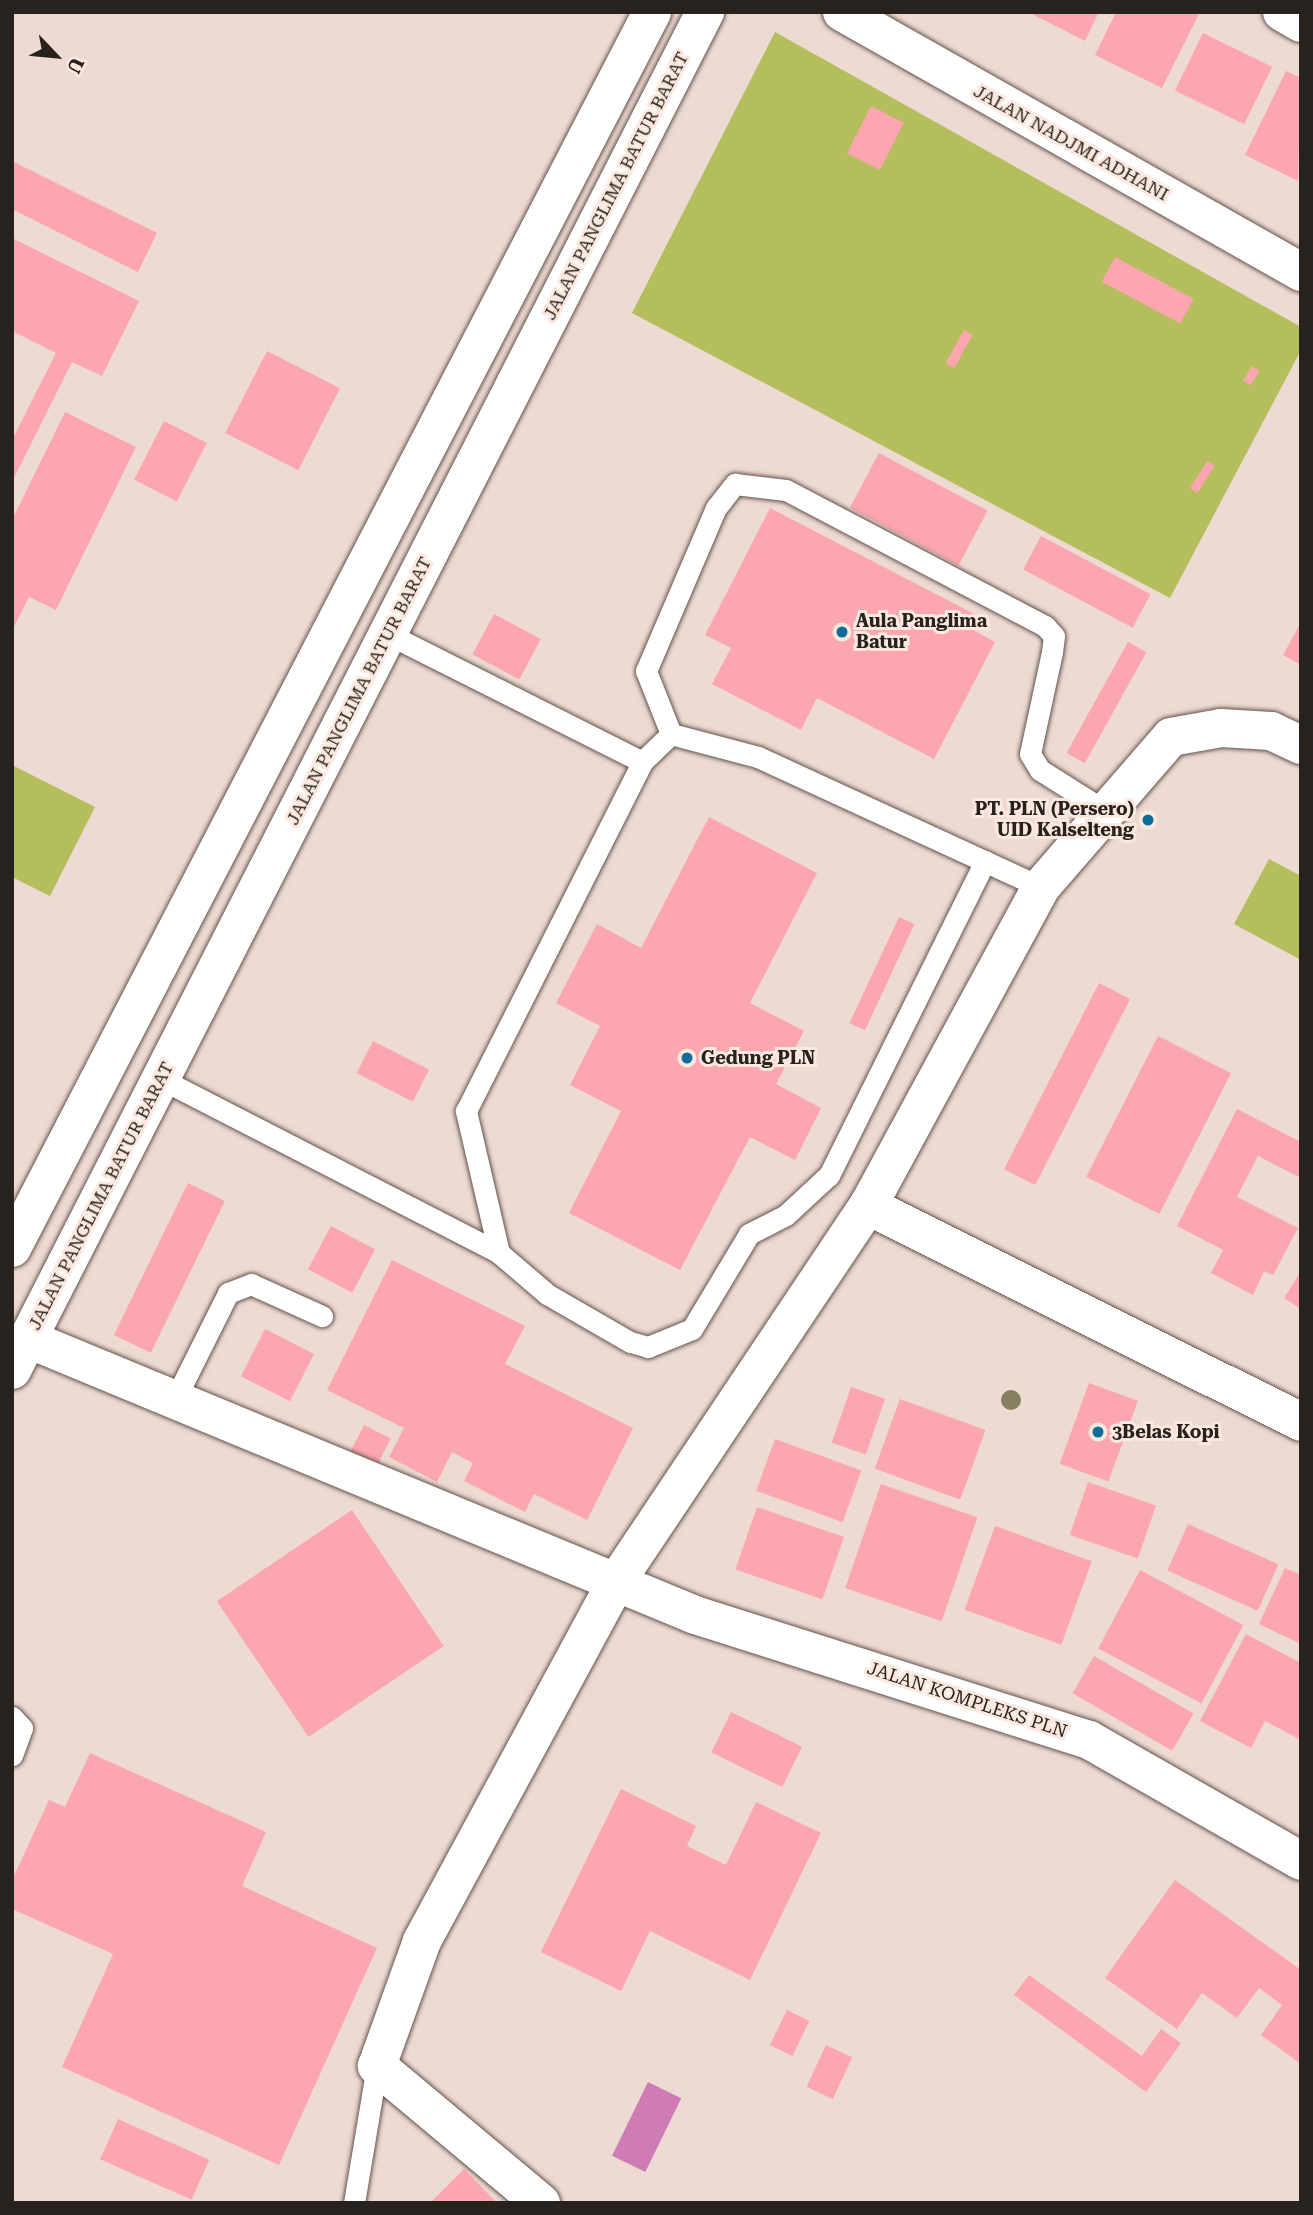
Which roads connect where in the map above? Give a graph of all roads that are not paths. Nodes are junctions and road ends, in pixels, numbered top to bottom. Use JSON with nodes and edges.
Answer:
{"nodes":[{"id":1,"x":653,"y":12,"type":"edge"},
{"id":2,"x":705,"y":12,"type":"edge"},
{"id":3,"x":842,"y":12,"type":"edge"},
{"id":4,"x":1282,"y":12,"type":"edge"},
{"id":5,"x":1301,"y":23,"type":"edge"},
{"id":6,"x":541,"y":227,"type":"junction"},
{"id":7,"x":583,"y":251,"type":"junction"},
{"id":8,"x":1301,"y":272,"type":"edge"},
{"id":9,"x":346,"y":613,"type":"junction"},
{"id":10,"x":388,"y":634,"type":"junction"},
{"id":11,"x":671,"y":734,"type":"junction"},
{"id":12,"x":1301,"y":744,"type":"edge"},
{"id":13,"x":642,"y":762,"type":"junction"},
{"id":14,"x":1102,"y":809,"type":"junction"},
{"id":15,"x":985,"y":861,"type":"junction"},
{"id":16,"x":1041,"y":887,"type":"junction"},
{"id":17,"x":161,"y":1080,"type":"junction"},
{"id":18,"x":868,"y":1206,"type":"junction"},
{"id":19,"x":12,"y":1248,"type":"edge"},
{"id":20,"x":499,"y":1254,"type":"junction"},
{"id":21,"x":322,"y":1316,"type":"dead end"},
{"id":22,"x":20,"y":1354,"type":"edge"},
{"id":23,"x":174,"y":1399,"type":"junction"},
{"id":24,"x":1301,"y":1422,"type":"edge"},
{"id":25,"x":615,"y":1582,"type":"junction"},
{"id":26,"x":12,"y":1717,"type":"edge"},
{"id":27,"x":12,"y":1755,"type":"edge"},
{"id":28,"x":1301,"y":1861,"type":"edge"},
{"id":29,"x":377,"y":2066,"type":"junction"},
{"id":30,"x":354,"y":2203,"type":"edge"},
{"id":31,"x":541,"y":2203,"type":"edge"}],
"edges":[{"from":1,"to":6,"type":"street"},
{"from":2,"to":7,"type":"street","name":"JALAN PANGLIMA BATUR BARAT"},
{"from":3,"to":8,"type":"street","name":"JALAN NADJMI ADHANI"},
{"from":4,"to":5,"type":"street"},
{"from":6,"to":7,"type":"street"},
{"from":6,"to":9,"type":"street"},
{"from":7,"to":10,"type":"street","name":"JALAN PANGLIMA BATUR BARAT"},
{"from":9,"to":10,"type":"street"},
{"from":9,"to":19,"type":"street"},
{"from":10,"to":13,"type":"lane"},
{"from":10,"to":17,"type":"street","name":"JALAN PANGLIMA BATUR BARAT"},
{"from":11,"to":13,"type":"lane"},
{"from":11,"to":14,"type":"lane"},
{"from":11,"to":15,"type":"lane"},
{"from":12,"to":14,"type":"street"},
{"from":13,"to":20,"type":"lane"},
{"from":14,"to":16,"type":"street"},
{"from":15,"to":16,"type":"lane"},
{"from":15,"to":20,"type":"lane"},
{"from":16,"to":18,"type":"street"},
{"from":17,"to":20,"type":"lane"},
{"from":17,"to":22,"type":"street","name":"JALAN PANGLIMA BATUR BARAT"},
{"from":18,"to":24,"type":"street"},
{"from":18,"to":25,"type":"street"},
{"from":21,"to":23,"type":"lane"},
{"from":22,"to":23,"type":"street","name":"JALAN KOMPLEKS PLN"},
{"from":23,"to":25,"type":"street","name":"JALAN KOMPLEKS PLN"},
{"from":25,"to":28,"type":"street","name":"JALAN KOMPLEKS PLN"},
{"from":25,"to":29,"type":"street"},
{"from":26,"to":27,"type":"lane"},
{"from":29,"to":30,"type":"lane"},
{"from":29,"to":31,"type":"street"}]}
